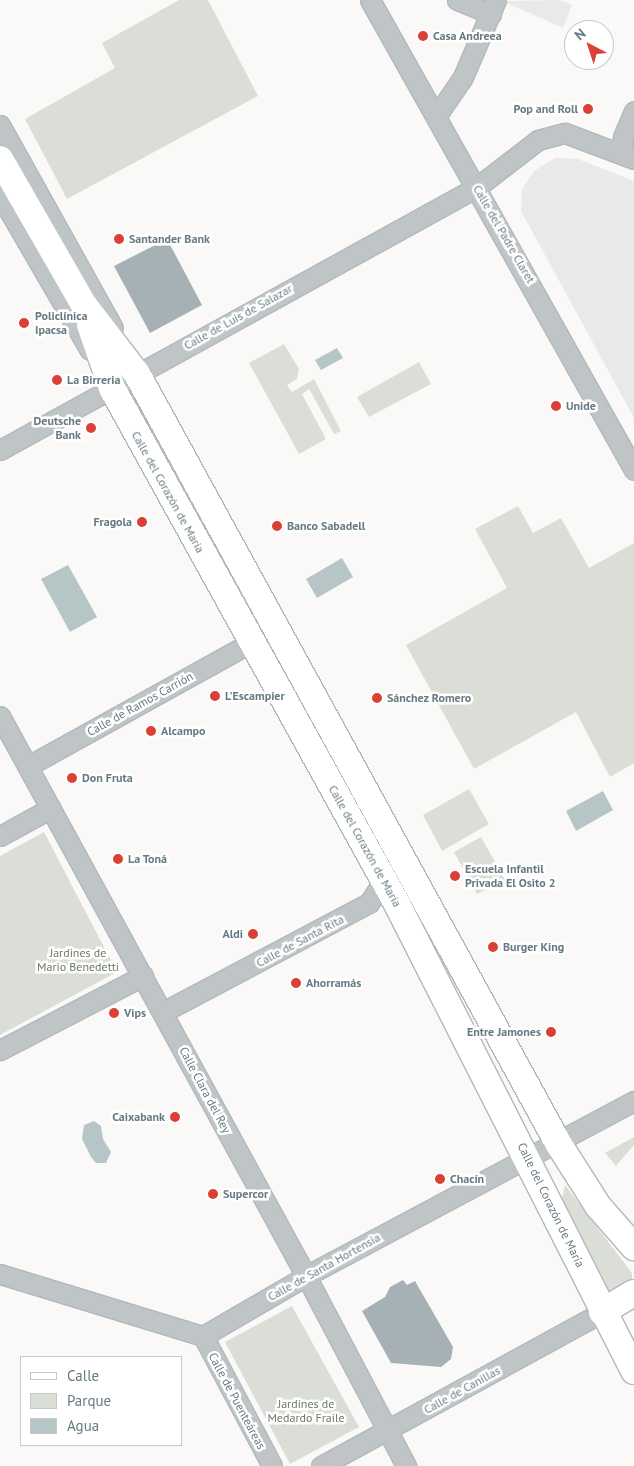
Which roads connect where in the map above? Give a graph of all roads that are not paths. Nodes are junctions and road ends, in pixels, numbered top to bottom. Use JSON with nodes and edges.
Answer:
{"nodes":[{"id":1,"x":370,"y":0,"type":"edge"},
{"id":2,"x":457,"y":0,"type":"edge"},
{"id":3,"x":493,"y":7,"type":"edge"},
{"id":4,"x":634,"y":111,"type":"edge"},
{"id":5,"x":437,"y":115,"type":"junction"},
{"id":6,"x":0,"y":125,"type":"edge"},
{"id":7,"x":628,"y":156,"type":"edge"},
{"id":8,"x":0,"y":159,"type":"edge"},
{"id":9,"x":477,"y":187,"type":"junction"},
{"id":10,"x":0,"y":196,"type":"edge"},
{"id":11,"x":84,"y":305,"type":"junction"},
{"id":12,"x":137,"y":374,"type":"junction"},
{"id":13,"x":112,"y":388,"type":"junction"},
{"id":14,"x":0,"y":450,"type":"edge"},
{"id":15,"x":634,"y":470,"type":"edge"},
{"id":16,"x":179,"y":512,"type":"junction"},
{"id":17,"x":245,"y":570,"type":"junction"},
{"id":18,"x":252,"y":642,"type":"junction"},
{"id":19,"x":0,"y":716,"type":"edge"},
{"id":20,"x":327,"y":722,"type":"junction"},
{"id":21,"x":28,"y":766,"type":"junction"},
{"id":22,"x":51,"y":808,"type":"junction"},
{"id":23,"x":391,"y":835,"type":"junction"},
{"id":24,"x":0,"y":836,"type":"edge"},
{"id":25,"x":391,"y":892,"type":"junction"},
{"id":26,"x":445,"y":936,"type":"junction"},
{"id":27,"x":143,"y":976,"type":"junction"},
{"id":28,"x":163,"y":1012,"type":"junction"},
{"id":29,"x":0,"y":1050,"type":"edge"},
{"id":30,"x":634,"y":1101,"type":"edge"},
{"id":31,"x":558,"y":1143,"type":"junction"},
{"id":32,"x":528,"y":1159,"type":"junction"},
{"id":33,"x":634,"y":1247,"type":"edge"},
{"id":34,"x":0,"y":1274,"type":"edge"},
{"id":35,"x":306,"y":1276,"type":"junction"},
{"id":36,"x":634,"y":1293,"type":"edge"},
{"id":37,"x":602,"y":1312,"type":"junction"},
{"id":38,"x":203,"y":1336,"type":"junction"},
{"id":39,"x":634,"y":1370,"type":"edge"},
{"id":40,"x":390,"y":1430,"type":"junction"},
{"id":41,"x":272,"y":1466,"type":"edge"},
{"id":42,"x":321,"y":1466,"type":"edge"},
{"id":43,"x":406,"y":1466,"type":"edge"}],
"edges":[{"from":1,"to":5,"type":"street","name":"Calle del Padre Claret"},
{"from":2,"to":3,"type":"street"},
{"from":3,"to":5,"type":"street"},
{"from":4,"to":7,"type":"street"},
{"from":5,"to":9,"type":"street","name":"Calle del Padre Claret"},
{"from":6,"to":12,"type":"street","name":"Calle del Corazón de María"},
{"from":7,"to":9,"type":"street"},
{"from":8,"to":11,"type":"street","name":"Calle del Corazón de María"},
{"from":9,"to":12,"type":"street","name":"Calle de Luis de Salazar"},
{"from":9,"to":15,"type":"street","name":"Calle del Padre Claret"},
{"from":10,"to":13,"type":"street","name":"Calle del Corazón de María"},
{"from":11,"to":12,"type":"street","name":"Calle del Corazón de María"},
{"from":11,"to":13,"type":"street","name":"Calle del Corazón de María"},
{"from":12,"to":13,"type":"street","name":"Calle de Luis de Salazar"},
{"from":12,"to":17,"type":"street","name":"Calle del Corazón de María"},
{"from":13,"to":14,"type":"street","name":"Calle de Luis de Salazar"},
{"from":13,"to":16,"type":"street","name":"Calle del Corazón de María"},
{"from":16,"to":17,"type":"street"},
{"from":16,"to":18,"type":"street","name":"Calle del Corazón de María"},
{"from":17,"to":20,"type":"street","name":"Calle del Corazón de María"},
{"from":18,"to":20,"type":"street"},
{"from":18,"to":21,"type":"street","name":"Calle de Ramos Carrión"},
{"from":18,"to":25,"type":"street","name":"Calle del Corazón de María"},
{"from":19,"to":21,"type":"street","name":"Calle Clara del Rey"},
{"from":20,"to":23,"type":"street","name":"Calle del Corazón de María"},
{"from":21,"to":22,"type":"street","name":"Calle Clara del Rey"},
{"from":22,"to":24,"type":"street"},
{"from":22,"to":27,"type":"street","name":"Calle Clara del Rey"},
{"from":23,"to":25,"type":"street","name":"Calle de Santa Rita"},
{"from":23,"to":26,"type":"street","name":"Calle del Corazón de María"},
{"from":25,"to":26,"type":"street"},
{"from":25,"to":28,"type":"street","name":"Calle de Santa Rita"},
{"from":25,"to":32,"type":"street","name":"Calle del Corazón de María"},
{"from":26,"to":31,"type":"street","name":"Calle del Corazón de María"},
{"from":27,"to":28,"type":"street","name":"Calle Clara del Rey"},
{"from":27,"to":29,"type":"street"},
{"from":28,"to":35,"type":"street","name":"Calle Clara del Rey"},
{"from":30,"to":31,"type":"street","name":"Calle de Santa Hortensia"},
{"from":31,"to":32,"type":"street","name":"Calle de Santa Hortensia"},
{"from":31,"to":33,"type":"street","name":"Calle del Corazón de María"},
{"from":32,"to":35,"type":"street","name":"Calle de Santa Hortensia"},
{"from":32,"to":37,"type":"street","name":"Calle del Corazón de María"},
{"from":34,"to":38,"type":"street"},
{"from":35,"to":38,"type":"street","name":"Calle de Santa Hortensia"},
{"from":35,"to":40,"type":"street","name":"Calle Clara del Rey"},
{"from":36,"to":37,"type":"street"},
{"from":37,"to":39,"type":"street","name":"Calle del Corazón de María"},
{"from":37,"to":40,"type":"street","name":"Calle de Canillas"},
{"from":38,"to":41,"type":"street","name":"Calle de Puenteáreas"},
{"from":40,"to":42,"type":"street","name":"Calle de Canillas"},
{"from":40,"to":43,"type":"street","name":"Calle Clara del Rey"}]}
